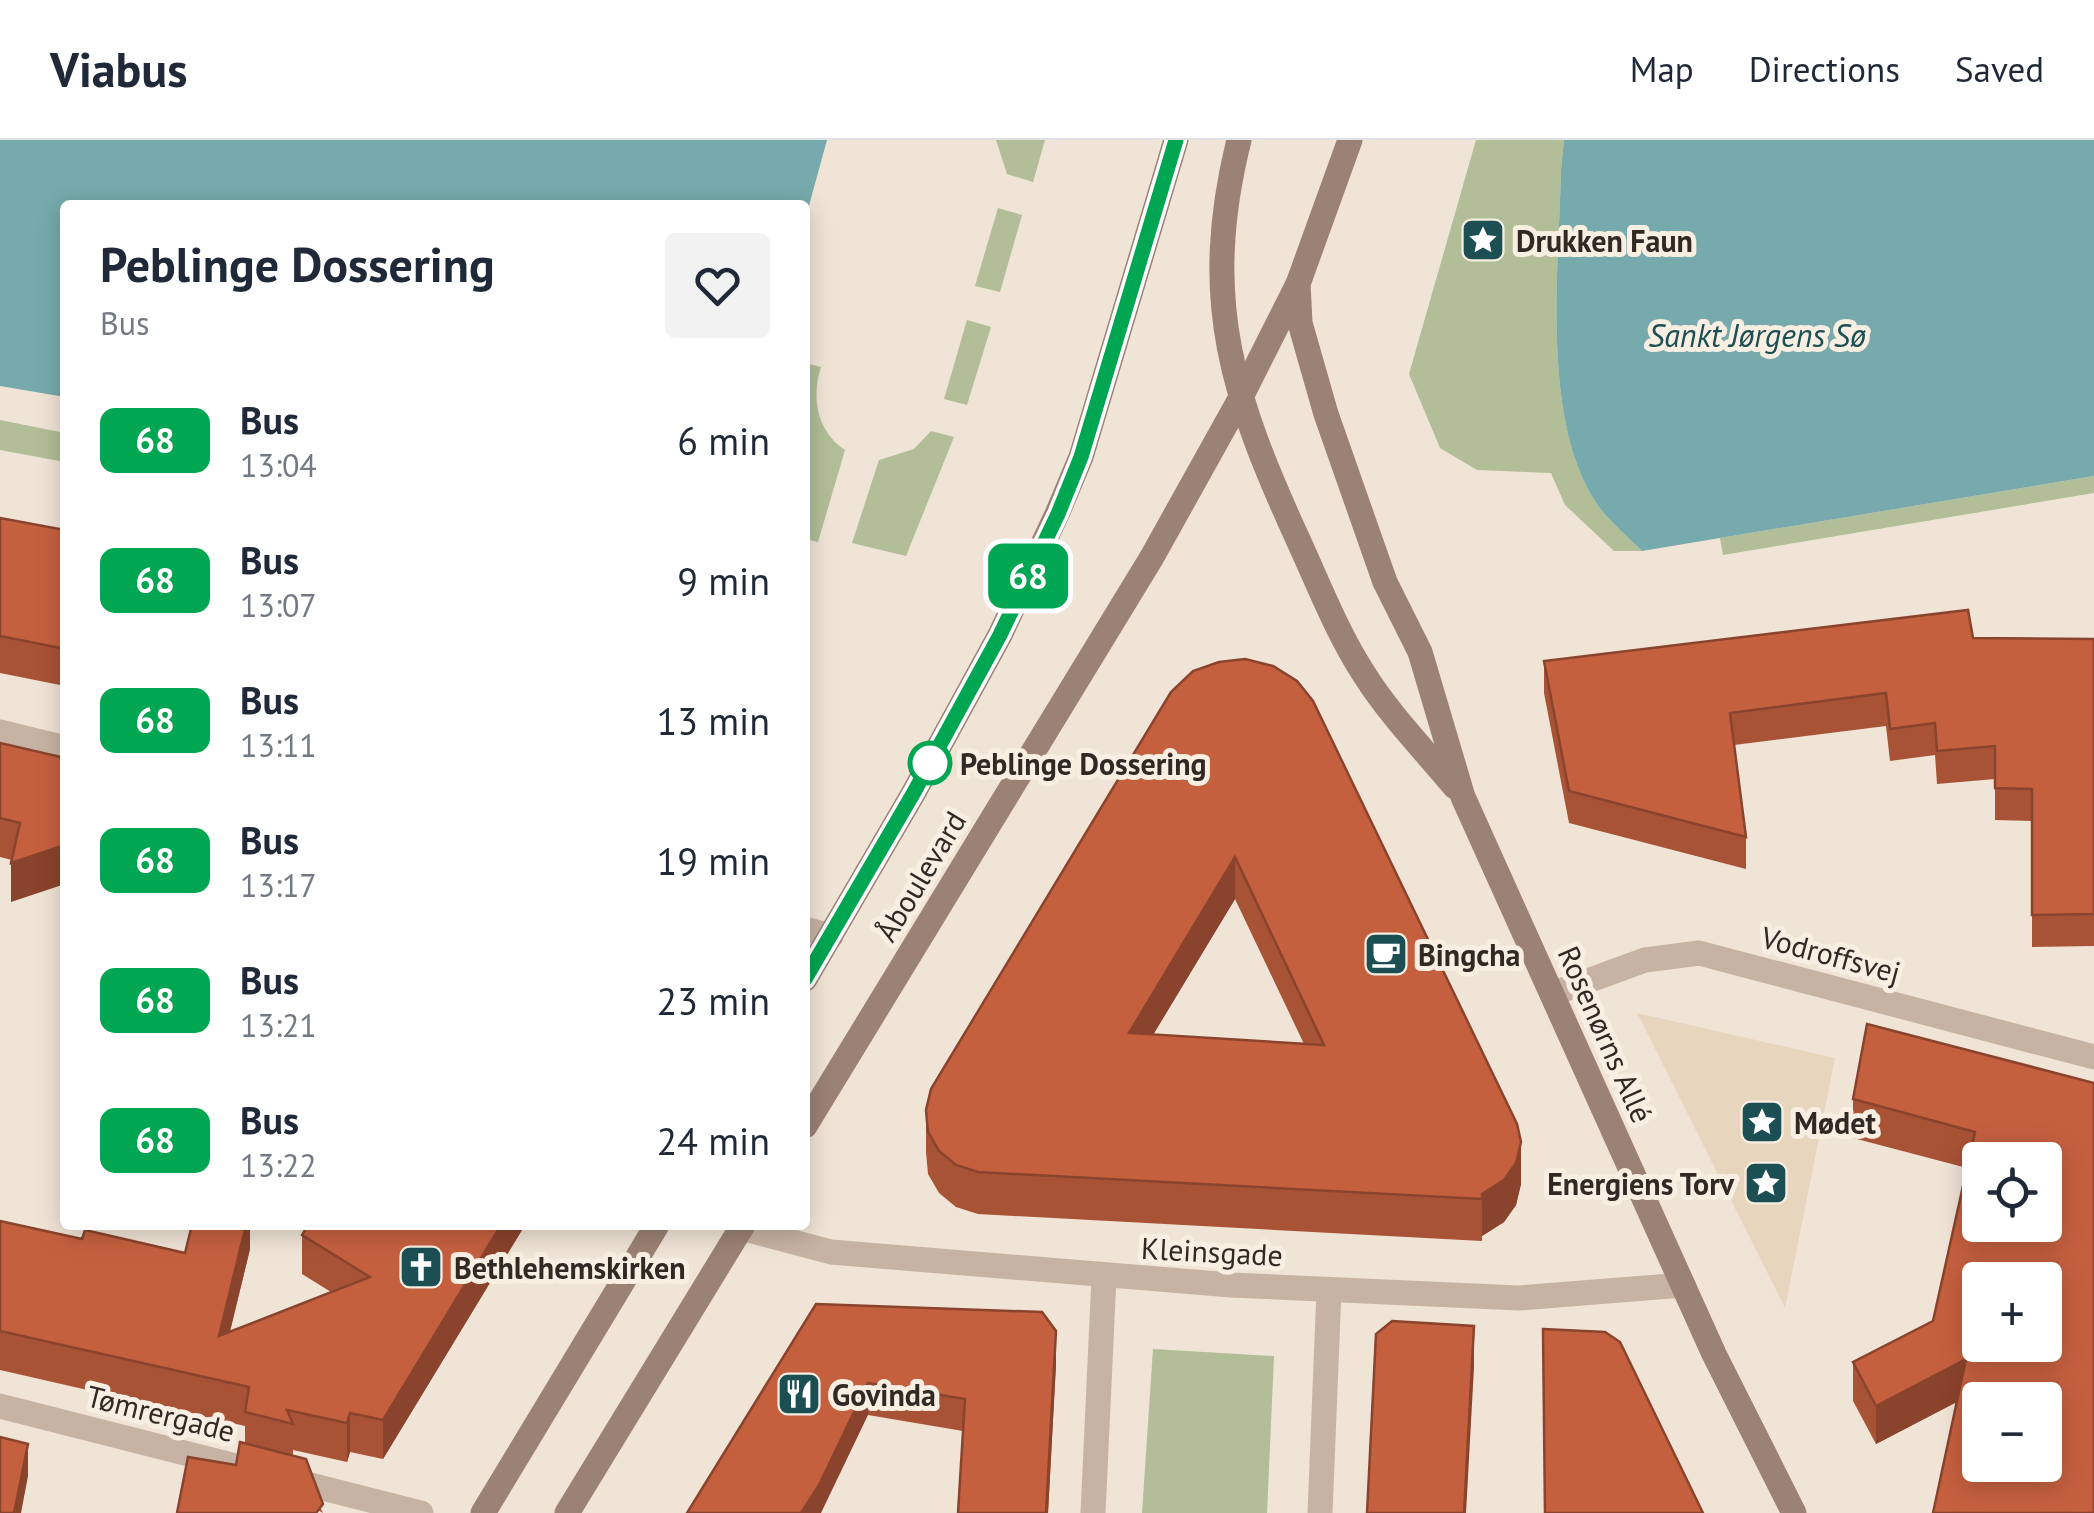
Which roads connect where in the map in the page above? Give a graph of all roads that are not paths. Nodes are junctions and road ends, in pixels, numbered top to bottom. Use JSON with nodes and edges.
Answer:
{"nodes":[{"id":1,"x":1176,"y":140,"type":"edge"},
{"id":2,"x":1239,"y":140,"type":"edge"},
{"id":3,"x":1350,"y":140,"type":"edge"},
{"id":4,"x":1298,"y":284,"type":"junction"},
{"id":5,"x":1240,"y":398,"type":"junction"},
{"id":6,"x":0,"y":732,"type":"edge"},
{"id":7,"x":60,"y":747,"type":"edge"},
{"id":8,"x":1463,"y":797,"type":"junction"},
{"id":9,"x":810,"y":930,"type":"edge"},
{"id":10,"x":832,"y":936,"type":"junction"},
{"id":11,"x":810,"y":972,"type":"edge"},
{"id":12,"x":1552,"y":994,"type":"junction"},
{"id":13,"x":2094,"y":1057,"type":"edge"},
{"id":14,"x":810,"y":1118,"type":"edge"},
{"id":15,"x":653,"y":1230,"type":"edge"},
{"id":16,"x":740,"y":1230,"type":"edge"},
{"id":17,"x":756,"y":1230,"type":"edge"},
{"id":18,"x":1104,"y":1277,"type":"junction"},
{"id":19,"x":1682,"y":1284,"type":"junction"},
{"id":20,"x":1329,"y":1290,"type":"junction"},
{"id":21,"x":0,"y":1406,"type":"edge"},
{"id":22,"x":421,"y":1513,"type":"edge"},
{"id":23,"x":482,"y":1513,"type":"edge"},
{"id":24,"x":567,"y":1513,"type":"edge"},
{"id":25,"x":1094,"y":1513,"type":"edge"},
{"id":26,"x":1320,"y":1513,"type":"edge"},
{"id":27,"x":1794,"y":1513,"type":"edge"}],
"edges":[{"from":1,"to":10,"type":"street","name":"Åboulevard"},
{"from":2,"to":5,"type":"street","name":"Rosenørns Allé"},
{"from":3,"to":4,"type":"street","name":"Åboulevard"},
{"from":4,"to":5,"type":"street","name":"Åboulevard"},
{"from":4,"to":8,"type":"street","name":"Rosenørns Allé"},
{"from":5,"to":8,"type":"street","name":"Rosenørns Allé"},
{"from":5,"to":14,"type":"street","name":"Åboulevard"},
{"from":6,"to":7,"type":"street"},
{"from":8,"to":12,"type":"street","name":"Rosenørns Allé"},
{"from":9,"to":10,"type":"street"},
{"from":10,"to":11,"type":"street","name":"Åboulevard"},
{"from":12,"to":13,"type":"street","name":"Vodroffsvej"},
{"from":12,"to":19,"type":"street","name":"Rosenørns Allé"},
{"from":15,"to":23,"type":"street"},
{"from":16,"to":24,"type":"street"},
{"from":17,"to":18,"type":"street","name":"Kleinsgade"},
{"from":18,"to":20,"type":"street","name":"Kleinsgade"},
{"from":18,"to":25,"type":"street"},
{"from":19,"to":20,"type":"street","name":"Kleinsgade"},
{"from":19,"to":27,"type":"street","name":"Rosenørns Allé"},
{"from":20,"to":26,"type":"street"},
{"from":21,"to":22,"type":"street","name":"Tømrergade"}]}
